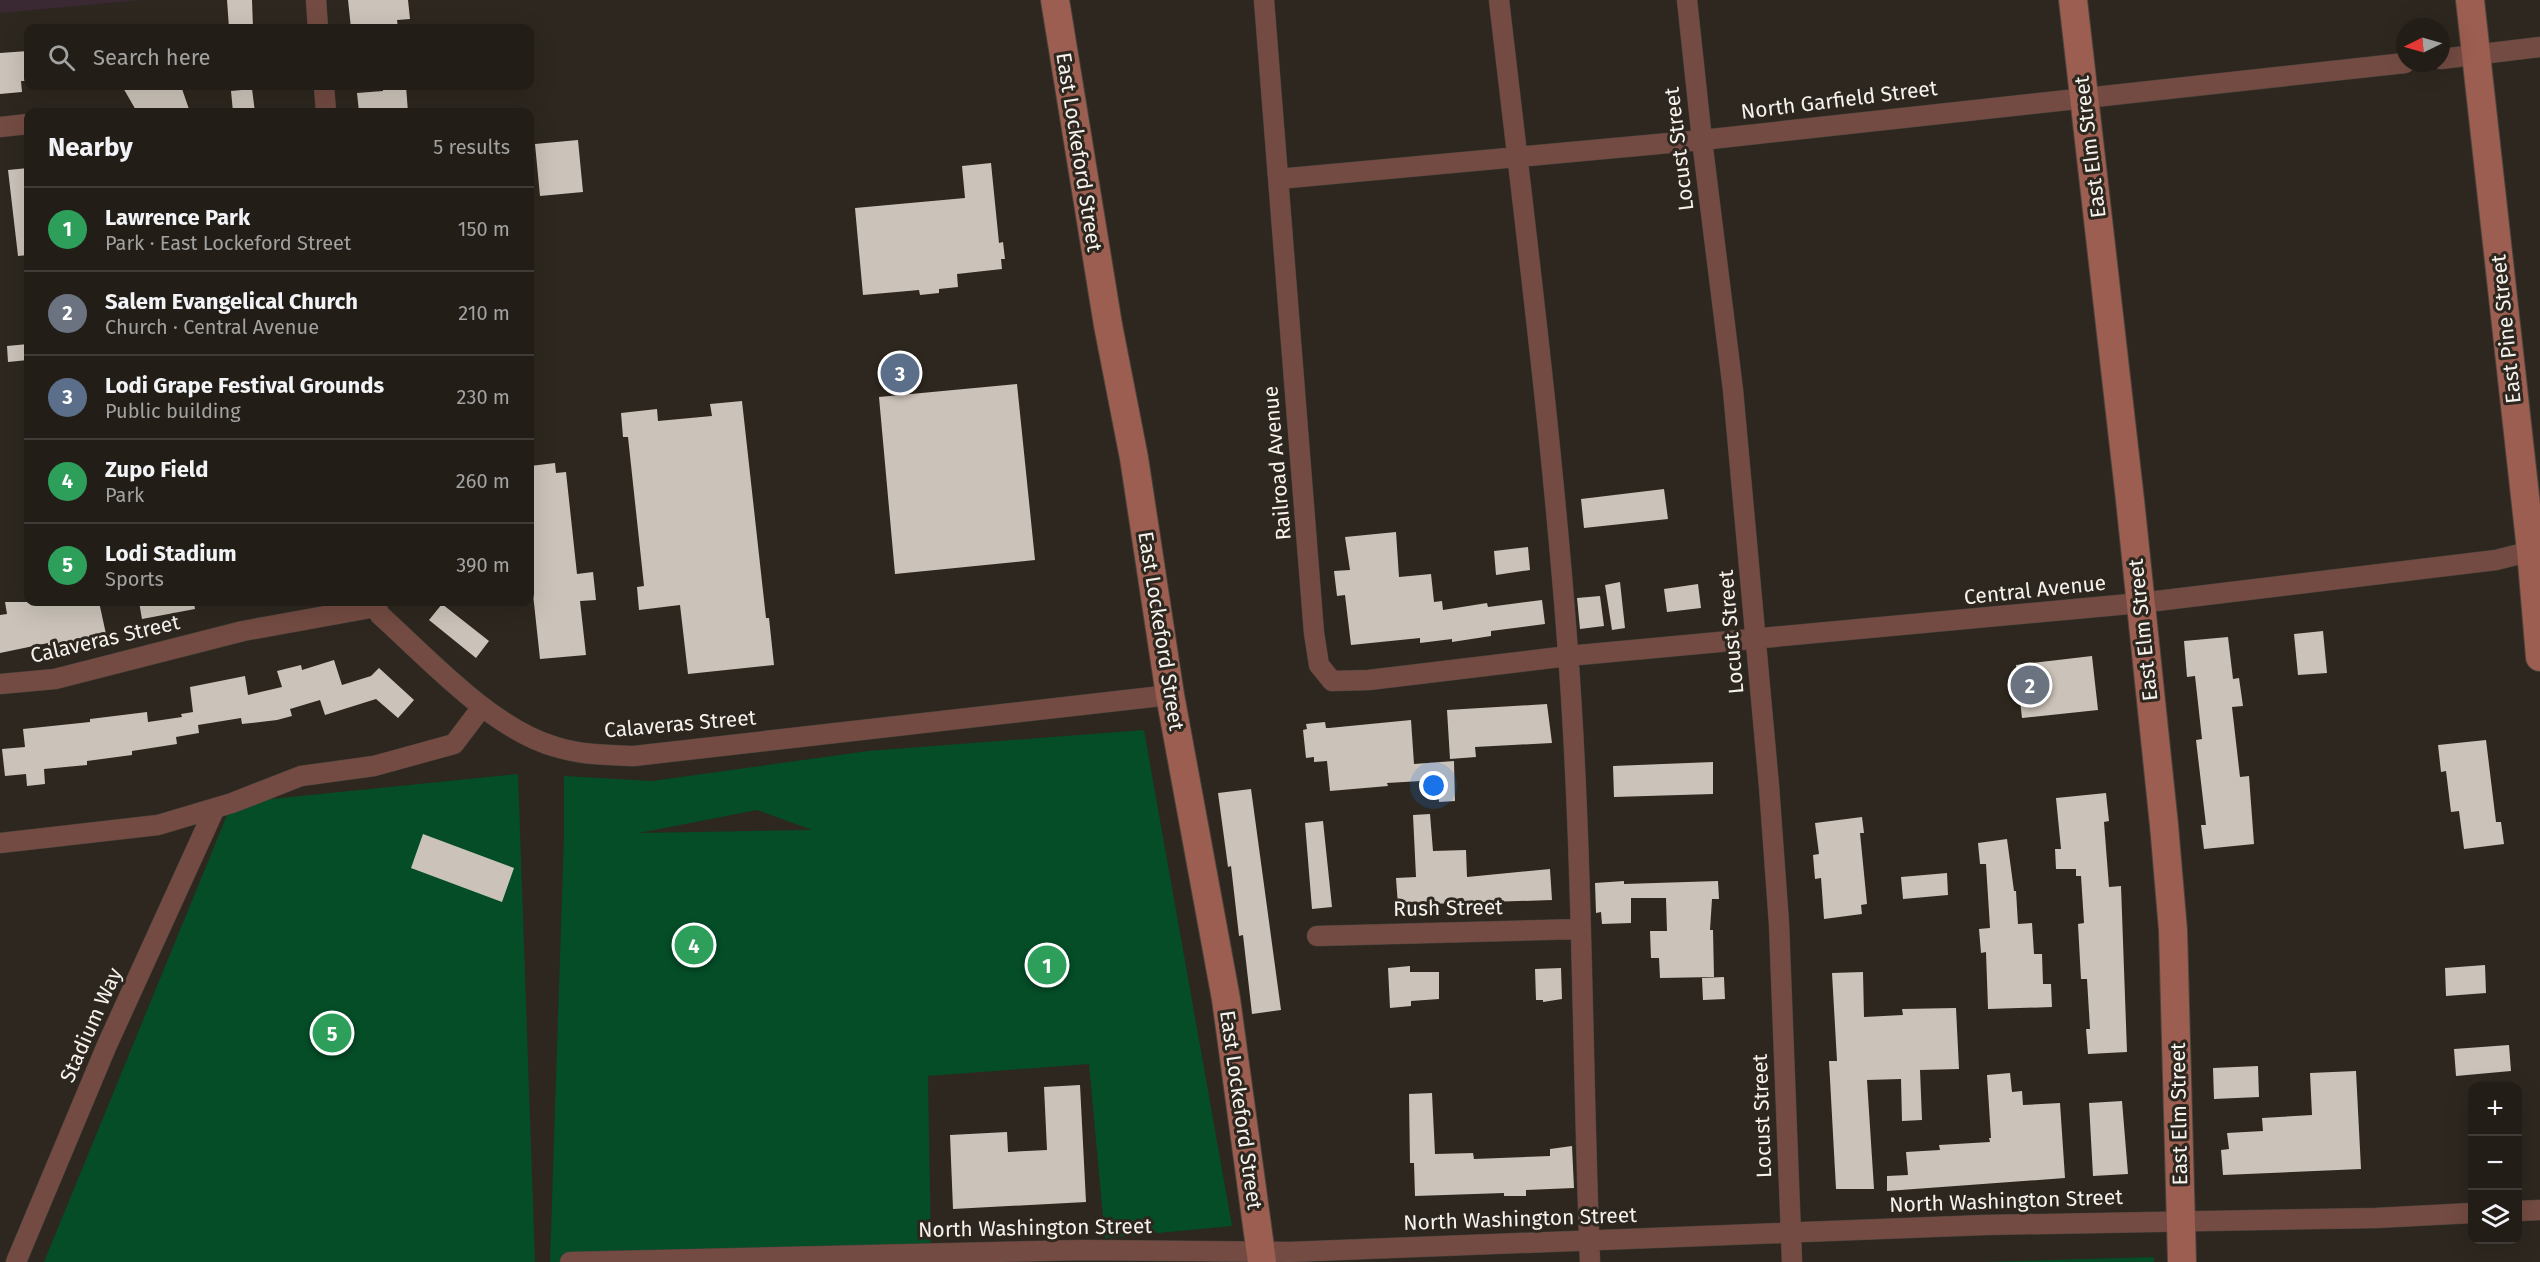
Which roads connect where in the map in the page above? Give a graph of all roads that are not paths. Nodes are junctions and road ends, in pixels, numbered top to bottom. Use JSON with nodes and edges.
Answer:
{"nodes":[{"id":1,"x":316,"y":0,"type":"edge"},
{"id":2,"x":1055,"y":0,"type":"edge"},
{"id":3,"x":1264,"y":0,"type":"edge"},
{"id":4,"x":1499,"y":0,"type":"edge"},
{"id":5,"x":1687,"y":0,"type":"edge"},
{"id":6,"x":2073,"y":0,"type":"edge"},
{"id":7,"x":2470,"y":0,"type":"edge"},
{"id":8,"x":318,"y":24,"type":"edge"},
{"id":9,"x":2540,"y":47,"type":"edge"},
{"id":10,"x":2475,"y":55,"type":"junction"},
{"id":11,"x":2450,"y":58,"type":"edge"},
{"id":12,"x":2396,"y":64,"type":"edge"},
{"id":13,"x":324,"y":90,"type":"edge"},
{"id":14,"x":2084,"y":97,"type":"junction"},
{"id":15,"x":326,"y":108,"type":"edge"},
{"id":16,"x":24,"y":124,"type":"edge"},
{"id":17,"x":0,"y":126,"type":"edge"},
{"id":18,"x":1702,"y":140,"type":"junction"},
{"id":19,"x":1517,"y":158,"type":"junction"},
{"id":20,"x":1278,"y":179,"type":"junction"},
{"id":21,"x":2535,"y":549,"type":"edge"},
{"id":22,"x":2140,"y":603,"type":"junction"},
{"id":23,"x":365,"y":606,"type":"edge"},
{"id":24,"x":376,"y":606,"type":"edge"},
{"id":25,"x":1756,"y":639,"type":"junction"},
{"id":26,"x":1568,"y":656,"type":"junction"},
{"id":27,"x":2540,"y":657,"type":"edge"},
{"id":28,"x":0,"y":684,"type":"edge"},
{"id":29,"x":1170,"y":695,"type":"junction"},
{"id":30,"x":482,"y":707,"type":"junction"},
{"id":31,"x":215,"y":808,"type":"junction"},
{"id":32,"x":0,"y":843,"type":"edge"},
{"id":33,"x":1580,"y":929,"type":"junction"},
{"id":34,"x":1317,"y":936,"type":"dead end"},
{"id":35,"x":2540,"y":1210,"type":"edge"},
{"id":36,"x":2522,"y":1211,"type":"edge"},
{"id":37,"x":2468,"y":1213,"type":"edge"},
{"id":38,"x":2181,"y":1221,"type":"junction"},
{"id":39,"x":1791,"y":1233,"type":"junction"},
{"id":40,"x":1589,"y":1239,"type":"junction"},
{"id":41,"x":1261,"y":1257,"type":"edge"},
{"id":42,"x":16,"y":1262,"type":"edge"},
{"id":43,"x":570,"y":1262,"type":"edge"},
{"id":44,"x":1590,"y":1262,"type":"edge"},
{"id":45,"x":1792,"y":1262,"type":"edge"},
{"id":46,"x":2182,"y":1262,"type":"edge"}],
"edges":[{"from":1,"to":8,"type":"street"},
{"from":2,"to":29,"type":"street","name":"East Lockeford Street"},
{"from":3,"to":20,"type":"street","name":"Railroad Avenue"},
{"from":4,"to":19,"type":"street"},
{"from":5,"to":18,"type":"street","name":"Locust Street"},
{"from":6,"to":14,"type":"street","name":"East Elm Street"},
{"from":7,"to":10,"type":"street","name":"East Pine Street"},
{"from":9,"to":10,"type":"street"},
{"from":10,"to":11,"type":"street"},
{"from":10,"to":21,"type":"street","name":"East Pine Street"},
{"from":12,"to":14,"type":"street","name":"North Garfield Street"},
{"from":13,"to":15,"type":"street"},
{"from":14,"to":18,"type":"street","name":"North Garfield Street"},
{"from":14,"to":22,"type":"street","name":"East Elm Street"},
{"from":16,"to":17,"type":"street"},
{"from":18,"to":19,"type":"street","name":"North Garfield Street"},
{"from":18,"to":25,"type":"street","name":"Locust Street"},
{"from":19,"to":20,"type":"street","name":"North Garfield Street"},
{"from":19,"to":26,"type":"street"},
{"from":20,"to":26,"type":"street","name":"Railroad Avenue"},
{"from":21,"to":22,"type":"street","name":"Central Avenue"},
{"from":21,"to":27,"type":"street","name":"East Pine Street"},
{"from":22,"to":25,"type":"street","name":"Central Avenue"},
{"from":22,"to":38,"type":"street","name":"East Elm Street"},
{"from":23,"to":28,"type":"street","name":"Calaveras Street"},
{"from":24,"to":30,"type":"street","name":"Calaveras Street"},
{"from":25,"to":26,"type":"street","name":"Central Avenue"},
{"from":25,"to":39,"type":"street","name":"Locust Street"},
{"from":26,"to":33,"type":"street"},
{"from":29,"to":30,"type":"street","name":"Calaveras Street"},
{"from":29,"to":41,"type":"street","name":"East Lockeford Street"},
{"from":30,"to":31,"type":"street"},
{"from":31,"to":32,"type":"street"},
{"from":31,"to":42,"type":"street","name":"Stadium Way"},
{"from":33,"to":34,"type":"street","name":"Rush Street"},
{"from":33,"to":40,"type":"street"},
{"from":35,"to":36,"type":"street"},
{"from":37,"to":38,"type":"street","name":"North Washington Street"},
{"from":38,"to":39,"type":"street","name":"North Washington Street"},
{"from":38,"to":46,"type":"street","name":"East Elm Street"},
{"from":39,"to":40,"type":"street","name":"North Washington Street"},
{"from":39,"to":45,"type":"street","name":"Locust Street"},
{"from":40,"to":41,"type":"street","name":"North Washington Street"},
{"from":40,"to":44,"type":"street"},
{"from":41,"to":43,"type":"street","name":"North Washington Street"}]}
